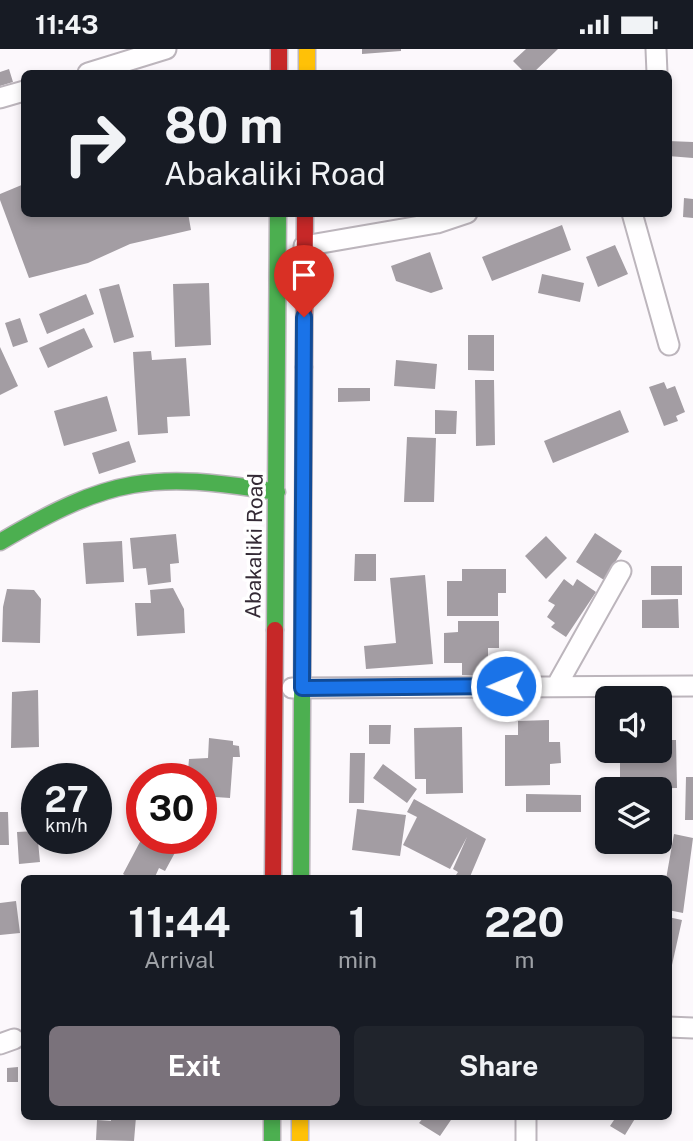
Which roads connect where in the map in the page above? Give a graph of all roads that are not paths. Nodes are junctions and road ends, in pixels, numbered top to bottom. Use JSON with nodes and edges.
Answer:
{"nodes":[{"id":1,"x":166,"y":49,"type":"edge"},
{"id":2,"x":279,"y":49,"type":"edge"},
{"id":3,"x":307,"y":49,"type":"edge"},
{"id":4,"x":656,"y":49,"type":"edge"},
{"id":5,"x":98,"y":70,"type":"edge"},
{"id":6,"x":279,"y":70,"type":"edge"},
{"id":7,"x":307,"y":70,"type":"edge"},
{"id":8,"x":657,"y":70,"type":"edge"},
{"id":9,"x":21,"y":92,"type":"edge"},
{"id":10,"x":0,"y":98,"type":"edge"},
{"id":11,"x":278,"y":217,"type":"edge"},
{"id":12,"x":305,"y":217,"type":"edge"},
{"id":13,"x":455,"y":217,"type":"edge"},
{"id":14,"x":633,"y":217,"type":"edge"},
{"id":15,"x":304,"y":246,"type":"junction"},
{"id":16,"x":669,"y":345,"type":"dead end"},
{"id":17,"x":277,"y":492,"type":"junction"},
{"id":18,"x":0,"y":543,"type":"edge"},
{"id":19,"x":621,"y":571,"type":"dead end"},
{"id":20,"x":556,"y":685,"type":"junction"},
{"id":21,"x":693,"y":685,"type":"edge"},
{"id":22,"x":302,"y":688,"type":"junction"},
{"id":23,"x":274,"y":689,"type":"junction"},
{"id":24,"x":273,"y":875,"type":"edge"},
{"id":25,"x":301,"y":875,"type":"edge"},
{"id":26,"x":672,"y":1027,"type":"edge"},
{"id":27,"x":693,"y":1028,"type":"edge"},
{"id":28,"x":272,"y":1120,"type":"edge"},
{"id":29,"x":300,"y":1120,"type":"edge"},
{"id":30,"x":526,"y":1120,"type":"edge"},
{"id":31,"x":272,"y":1141,"type":"edge"},
{"id":32,"x":300,"y":1141,"type":"edge"},
{"id":33,"x":526,"y":1141,"type":"edge"}],
"edges":[{"from":1,"to":5,"type":"street"},
{"from":2,"to":6,"type":"main road"},
{"from":3,"to":7,"type":"main road"},
{"from":4,"to":8,"type":"street"},
{"from":9,"to":10,"type":"street"},
{"from":11,"to":17,"type":"main road","name":"Abakaliki Road"},
{"from":12,"to":15,"type":"main road"},
{"from":13,"to":15,"type":"street"},
{"from":14,"to":16,"type":"street"},
{"from":15,"to":22,"type":"main road"},
{"from":17,"to":18,"type":"main road"},
{"from":17,"to":23,"type":"main road","name":"Abakaliki Road"},
{"from":19,"to":20,"type":"street"},
{"from":20,"to":21,"type":"street"},
{"from":20,"to":22,"type":"street"},
{"from":22,"to":23,"type":"street"},
{"from":22,"to":25,"type":"main road"},
{"from":23,"to":24,"type":"main road","name":"Abakaliki Road"},
{"from":26,"to":27,"type":"street"},
{"from":28,"to":31,"type":"main road"},
{"from":29,"to":32,"type":"main road"},
{"from":30,"to":33,"type":"street"}]}
